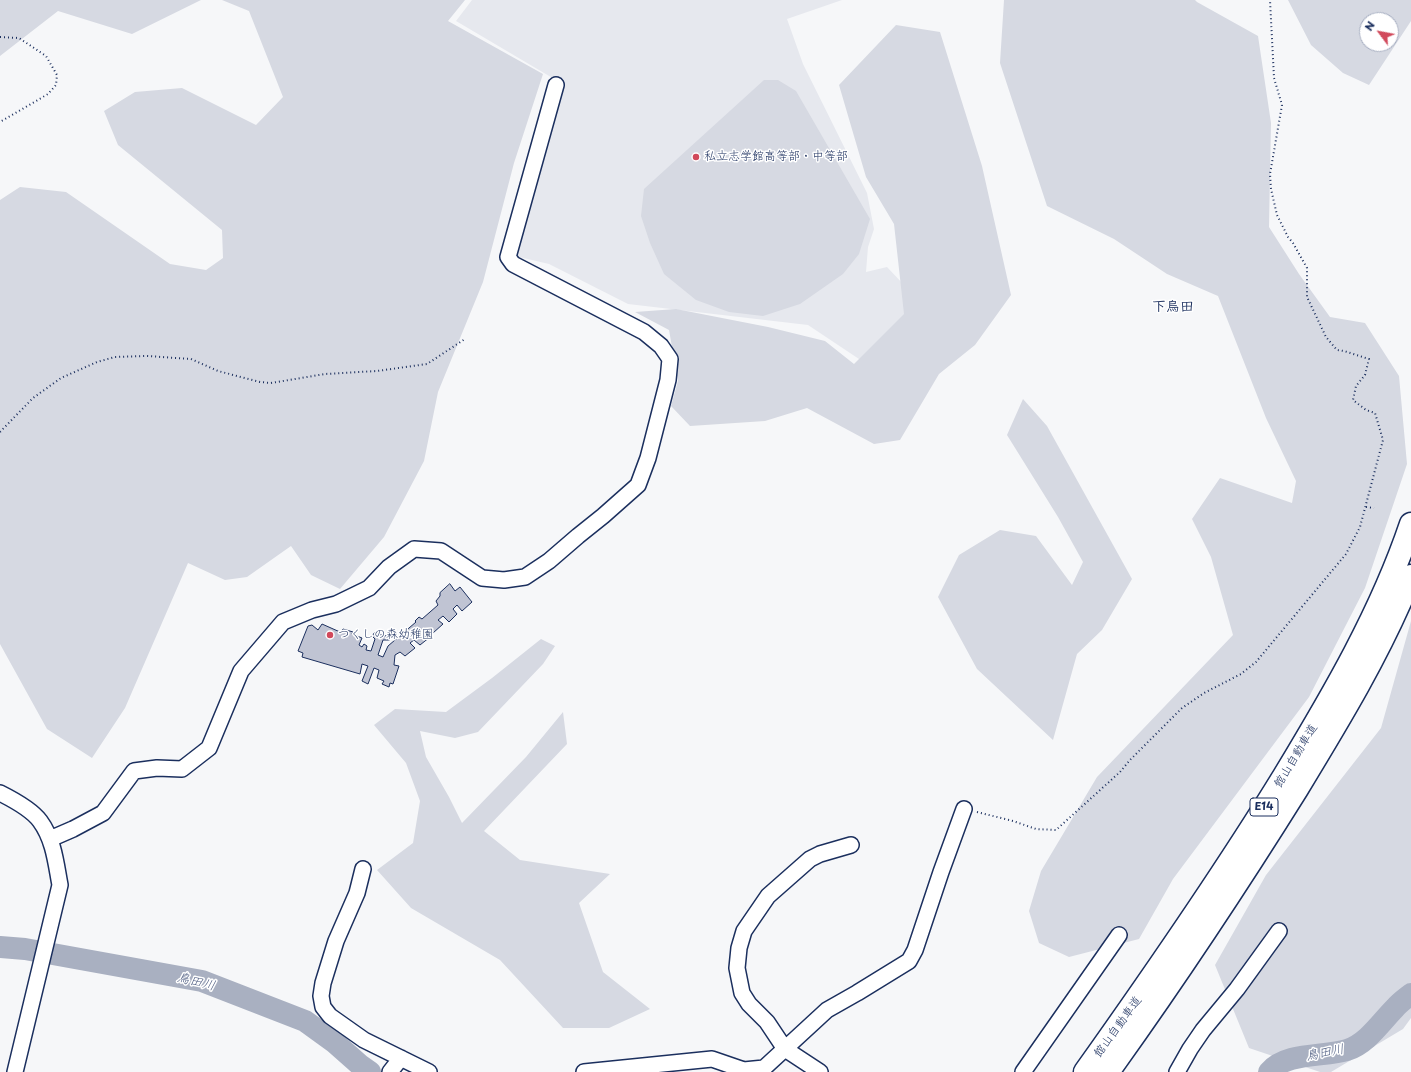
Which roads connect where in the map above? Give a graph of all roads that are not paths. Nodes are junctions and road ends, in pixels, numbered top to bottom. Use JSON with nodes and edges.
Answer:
{"nodes":[{"id":1,"x":556,"y":85,"type":"dead end"},
{"id":2,"x":1411,"y":524,"type":"edge"},
{"id":3,"x":1411,"y":576,"type":"edge"},
{"id":4,"x":0,"y":793,"type":"edge"},
{"id":5,"x":964,"y":809,"type":"road end"},
{"id":6,"x":50,"y":839,"type":"junction"},
{"id":7,"x":851,"y":845,"type":"dead end"},
{"id":8,"x":363,"y":869,"type":"dead end"},
{"id":9,"x":1279,"y":931,"type":"dead end"},
{"id":10,"x":1120,"y":935,"type":"dead end"},
{"id":11,"x":785,"y":1049,"type":"junction"},
{"id":12,"x":396,"y":1065,"type":"edge"},
{"id":13,"x":15,"y":1072,"type":"edge"},
{"id":14,"x":429,"y":1072,"type":"edge"},
{"id":15,"x":584,"y":1072,"type":"edge"},
{"id":16,"x":820,"y":1072,"type":"edge"},
{"id":17,"x":1024,"y":1072,"type":"edge"},
{"id":18,"x":1085,"y":1072,"type":"edge"},
{"id":19,"x":1108,"y":1072,"type":"edge"},
{"id":20,"x":1177,"y":1072,"type":"edge"}],
"edges":[{"from":1,"to":6,"type":"street"},
{"from":2,"to":18,"type":"highway","name":"館山自動車道","number":"E14"},
{"from":3,"to":19,"type":"highway","name":"館山自動車道","number":"E14"},
{"from":4,"to":6,"type":"street"},
{"from":5,"to":11,"type":"street"},
{"from":6,"to":13,"type":"street"},
{"from":7,"to":11,"type":"street"},
{"from":8,"to":12,"type":"street"},
{"from":9,"to":20,"type":"street"},
{"from":10,"to":17,"type":"street"},
{"from":11,"to":15,"type":"street"},
{"from":11,"to":16,"type":"street"},
{"from":12,"to":14,"type":"street"}]}
